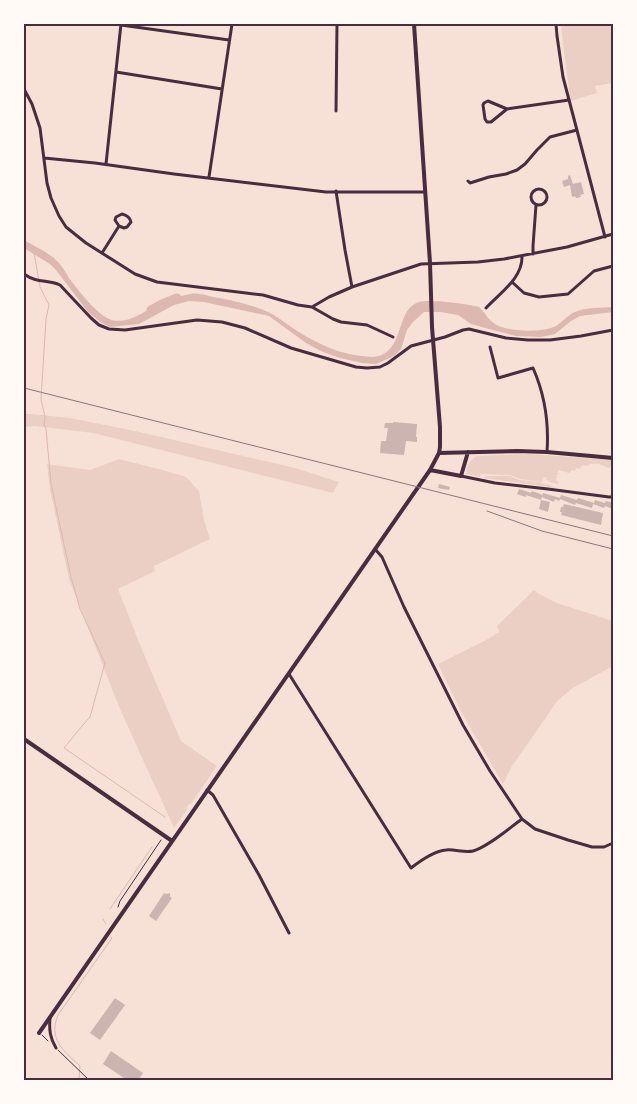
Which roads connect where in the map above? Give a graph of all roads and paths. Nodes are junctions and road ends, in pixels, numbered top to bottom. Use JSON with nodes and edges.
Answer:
{"nodes":[{"id":1,"x":121,"y":24,"type":"edge"},
{"id":2,"x":232,"y":24,"type":"edge"},
{"id":3,"x":337,"y":24,"type":"edge"},
{"id":4,"x":414,"y":24,"type":"edge"},
{"id":5,"x":556,"y":24,"type":"edge"},
{"id":6,"x":229,"y":40,"type":"junction"},
{"id":7,"x":116,"y":72,"type":"junction"},
{"id":8,"x":24,"y":89,"type":"edge"},
{"id":9,"x":222,"y":89,"type":"junction"},
{"id":10,"x":569,"y":100,"type":"junction"},
{"id":11,"x":507,"y":109,"type":"junction"},
{"id":12,"x":336,"y":111,"type":"dead end"},
{"id":13,"x":577,"y":130,"type":"junction"},
{"id":14,"x":44,"y":158,"type":"junction"},
{"id":15,"x":106,"y":164,"type":"junction"},
{"id":16,"x":209,"y":178,"type":"junction"},
{"id":17,"x":468,"y":182,"type":"dead end"},
{"id":18,"x":336,"y":191,"type":"junction"},
{"id":19,"x":424,"y":192,"type":"junction"},
{"id":20,"x":536,"y":205,"type":"junction"},
{"id":21,"x":119,"y":226,"type":"junction"},
{"id":22,"x":613,"y":234,"type":"edge"},
{"id":23,"x":604,"y":237,"type":"junction"},
{"id":24,"x":102,"y":253,"type":"junction"},
{"id":25,"x":533,"y":254,"type":"junction"},
{"id":26,"x":522,"y":256,"type":"junction"},
{"id":27,"x":430,"y":263,"type":"junction"},
{"id":28,"x":613,"y":266,"type":"edge"},
{"id":29,"x":24,"y":274,"type":"edge"},
{"id":30,"x":512,"y":282,"type":"junction"},
{"id":31,"x":352,"y":287,"type":"junction"},
{"id":32,"x":312,"y":307,"type":"junction"},
{"id":33,"x":486,"y":308,"type":"dead end"},
{"id":34,"x":613,"y":330,"type":"edge"},
{"id":35,"x":393,"y":337,"type":"dead end"},
{"id":36,"x":433,"y":340,"type":"junction"},
{"id":37,"x":490,"y":347,"type":"dead end"},
{"id":38,"x":439,"y":452,"type":"junction"},
{"id":39,"x":468,"y":452,"type":"junction"},
{"id":40,"x":547,"y":452,"type":"junction"},
{"id":41,"x":613,"y":458,"type":"edge"},
{"id":42,"x":430,"y":470,"type":"junction"},
{"id":43,"x":461,"y":476,"type":"junction"},
{"id":44,"x":613,"y":497,"type":"edge"},
{"id":45,"x":375,"y":549,"type":"junction"},
{"id":46,"x":289,"y":674,"type":"junction"},
{"id":47,"x":24,"y":739,"type":"edge"},
{"id":48,"x":208,"y":790,"type":"junction"},
{"id":49,"x":522,"y":819,"type":"junction"},
{"id":50,"x":161,"y":840,"type":"dead end"},
{"id":51,"x":172,"y":841,"type":"junction"},
{"id":52,"x":613,"y":843,"type":"edge"},
{"id":53,"x":118,"y":907,"type":"dead end"},
{"id":54,"x":289,"y":933,"type":"dead end"},
{"id":55,"x":50,"y":1018,"type":"junction"},
{"id":56,"x":39,"y":1033,"type":"joint"},
{"id":57,"x":56,"y":1048,"type":"junction"},
{"id":58,"x":90,"y":1080,"type":"edge"}],
"edges":[{"from":1,"to":6,"type":"street"},
{"from":1,"to":7,"type":"street"},
{"from":2,"to":6,"type":"street"},
{"from":3,"to":12,"type":"street"},
{"from":4,"to":19,"type":"street"},
{"from":5,"to":10,"type":"street"},
{"from":6,"to":9,"type":"street"},
{"from":7,"to":9,"type":"street"},
{"from":7,"to":15,"type":"street"},
{"from":8,"to":14,"type":"street"},
{"from":9,"to":16,"type":"street"},
{"from":10,"to":11,"type":"street"},
{"from":10,"to":13,"type":"street"},
{"from":11,"to":11,"type":"street"},
{"from":13,"to":17,"type":"street"},
{"from":13,"to":23,"type":"street"},
{"from":14,"to":15,"type":"street"},
{"from":14,"to":24,"type":"street"},
{"from":15,"to":16,"type":"street"},
{"from":16,"to":18,"type":"street"},
{"from":18,"to":19,"type":"street"},
{"from":18,"to":31,"type":"street"},
{"from":19,"to":27,"type":"street"},
{"from":20,"to":20,"type":"street"},
{"from":20,"to":25,"type":"street"},
{"from":21,"to":21,"type":"street"},
{"from":21,"to":24,"type":"street"},
{"from":22,"to":23,"type":"street"},
{"from":23,"to":25,"type":"street"},
{"from":24,"to":32,"type":"street"},
{"from":25,"to":26,"type":"street"},
{"from":26,"to":27,"type":"street"},
{"from":26,"to":30,"type":"street"},
{"from":27,"to":31,"type":"street"},
{"from":27,"to":36,"type":"street"},
{"from":28,"to":30,"type":"street"},
{"from":29,"to":36,"type":"street"},
{"from":30,"to":33,"type":"street"},
{"from":31,"to":32,"type":"street"},
{"from":32,"to":35,"type":"street"},
{"from":34,"to":36,"type":"street"},
{"from":36,"to":38,"type":"street"},
{"from":37,"to":40,"type":"street"},
{"from":38,"to":39,"type":"street"},
{"from":38,"to":42,"type":"street"},
{"from":39,"to":40,"type":"street"},
{"from":39,"to":43,"type":"street"},
{"from":40,"to":41,"type":"street"},
{"from":42,"to":43,"type":"street"},
{"from":42,"to":45,"type":"street"},
{"from":43,"to":44,"type":"street"},
{"from":45,"to":46,"type":"street"},
{"from":45,"to":49,"type":"street"},
{"from":46,"to":48,"type":"street"},
{"from":46,"to":49,"type":"street"},
{"from":47,"to":51,"type":"street"},
{"from":48,"to":51,"type":"street"},
{"from":48,"to":54,"type":"street"},
{"from":49,"to":52,"type":"street"},
{"from":50,"to":53,"type":"path"},
{"from":51,"to":55,"type":"street"},
{"from":55,"to":56,"type":"street"},
{"from":55,"to":57,"type":"street"},
{"from":56,"to":57,"type":"path"},
{"from":57,"to":58,"type":"path"}]}
